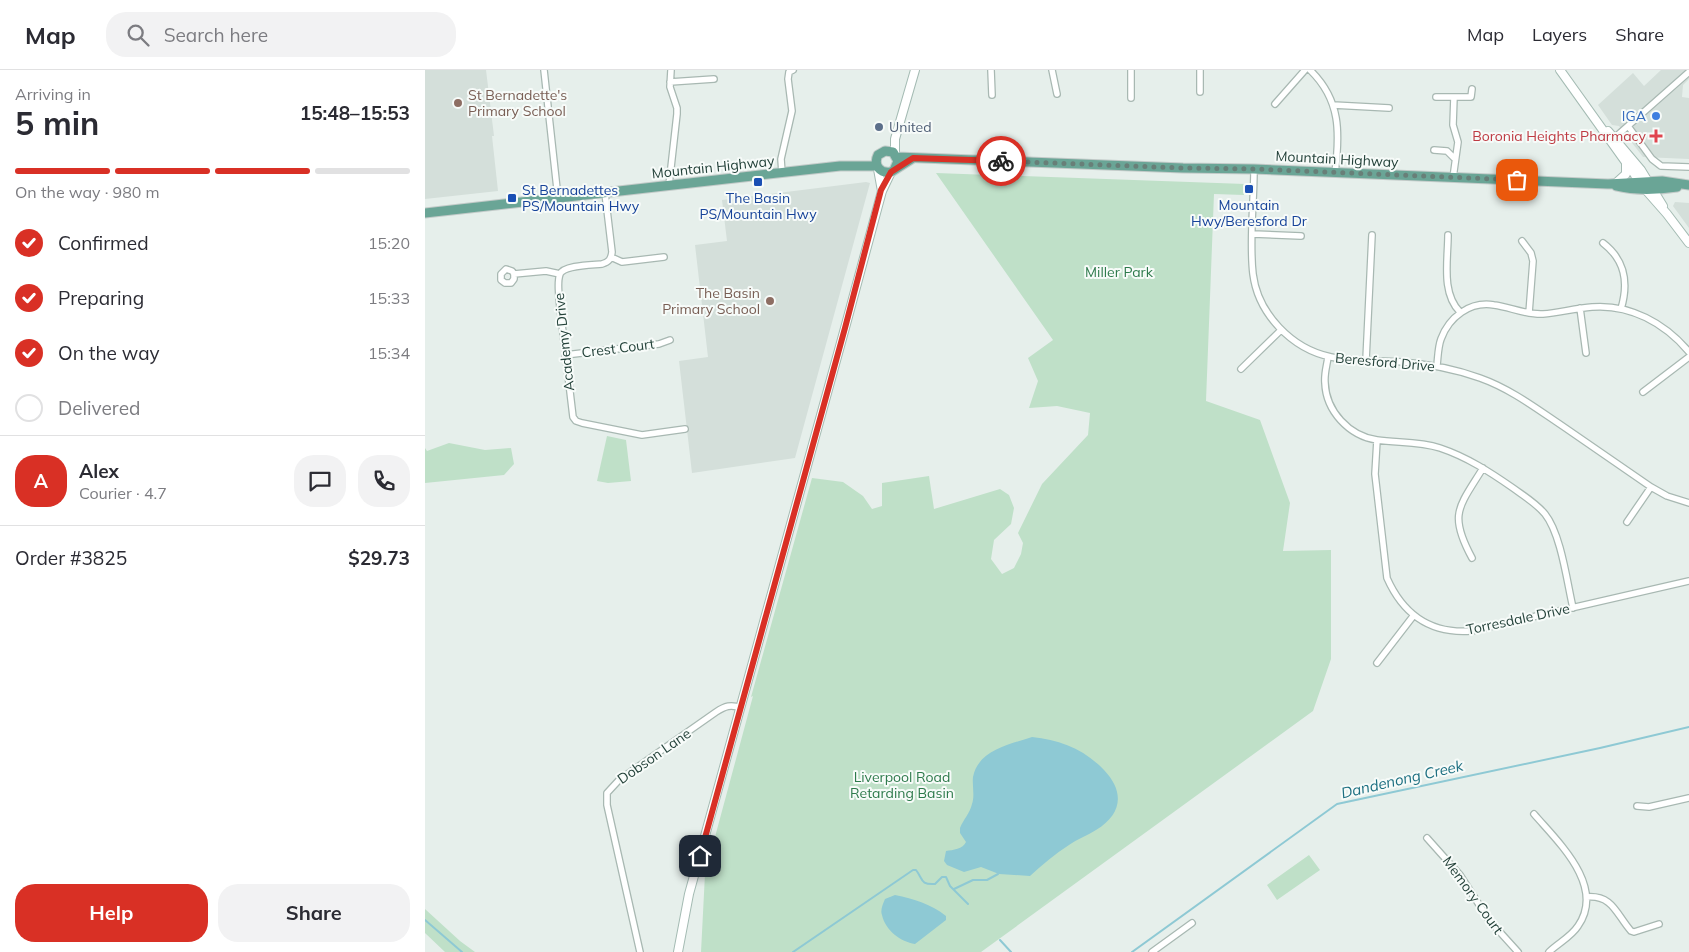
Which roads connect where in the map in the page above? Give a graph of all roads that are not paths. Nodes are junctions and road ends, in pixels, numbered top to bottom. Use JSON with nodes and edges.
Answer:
{"nodes":[{"id":1,"x":545,"y":70,"type":"edge"},
{"id":2,"x":671,"y":70,"type":"edge"},
{"id":3,"x":793,"y":70,"type":"edge"},
{"id":4,"x":915,"y":70,"type":"edge"},
{"id":5,"x":991,"y":70,"type":"edge"},
{"id":6,"x":1052,"y":70,"type":"edge"},
{"id":7,"x":1131,"y":70,"type":"edge"},
{"id":8,"x":1201,"y":70,"type":"edge"},
{"id":9,"x":1305,"y":70,"type":"edge"},
{"id":10,"x":1320,"y":70,"type":"edge"},
{"id":11,"x":1560,"y":70,"type":"edge"},
{"id":12,"x":1312,"y":72,"type":"edge"},
{"id":13,"x":1689,"y":72,"type":"edge"},
{"id":14,"x":714,"y":79,"type":"dead end"},
{"id":15,"x":670,"y":82,"type":"junction"},
{"id":16,"x":1472,"y":89,"type":"dead end"},
{"id":17,"x":1201,"y":92,"type":"dead end"},
{"id":18,"x":1057,"y":94,"type":"dead end"},
{"id":19,"x":991,"y":96,"type":"dead end"},
{"id":20,"x":1436,"y":96,"type":"dead end"},
{"id":21,"x":1453,"y":97,"type":"junction"},
{"id":22,"x":1131,"y":98,"type":"dead end"},
{"id":23,"x":1275,"y":104,"type":"dead end"},
{"id":24,"x":1333,"y":105,"type":"junction"},
{"id":25,"x":1389,"y":108,"type":"dead end"},
{"id":26,"x":1628,"y":126,"type":"junction"},
{"id":27,"x":895,"y":139,"type":"junction"},
{"id":28,"x":1612,"y":140,"type":"junction"},
{"id":29,"x":1434,"y":150,"type":"dead end"},
{"id":30,"x":885,"y":151,"type":"junction"},
{"id":31,"x":896,"y":156,"type":"junction"},
{"id":32,"x":913,"y":158,"type":"junction"},
{"id":33,"x":1455,"y":159,"type":"junction"},
{"id":34,"x":1626,"y":163,"type":"junction"},
{"id":35,"x":877,"y":164,"type":"junction"},
{"id":36,"x":1689,"y":167,"type":"edge"},
{"id":37,"x":1255,"y":169,"type":"junction"},
{"id":38,"x":893,"y":170,"type":"junction"},
{"id":39,"x":782,"y":173,"type":"junction"},
{"id":40,"x":1335,"y":173,"type":"junction"},
{"id":41,"x":1453,"y":178,"type":"junction"},
{"id":42,"x":1612,"y":184,"type":"junction"},
{"id":43,"x":669,"y":185,"type":"junction"},
{"id":44,"x":1687,"y":185,"type":"edge"},
{"id":45,"x":1647,"y":186,"type":"junction"},
{"id":46,"x":881,"y":190,"type":"junction"},
{"id":47,"x":605,"y":193,"type":"junction"},
{"id":48,"x":558,"y":198,"type":"junction"},
{"id":49,"x":425,"y":214,"type":"edge"},
{"id":50,"x":1253,"y":234,"type":"junction"},
{"id":51,"x":1372,"y":235,"type":"dead end"},
{"id":52,"x":1449,"y":235,"type":"dead end"},
{"id":53,"x":1301,"y":236,"type":"dead end"},
{"id":54,"x":1522,"y":241,"type":"dead end"},
{"id":55,"x":1603,"y":243,"type":"dead end"},
{"id":56,"x":1689,"y":243,"type":"edge"},
{"id":57,"x":611,"y":257,"type":"junction"},
{"id":58,"x":665,"y":257,"type":"dead end"},
{"id":59,"x":514,"y":274,"type":"dead end"},
{"id":60,"x":560,"y":274,"type":"junction"},
{"id":61,"x":1580,"y":308,"type":"junction"},
{"id":62,"x":1621,"y":309,"type":"junction"},
{"id":63,"x":1460,"y":312,"type":"junction"},
{"id":64,"x":1529,"y":313,"type":"junction"},
{"id":65,"x":1281,"y":330,"type":"junction"},
{"id":66,"x":671,"y":340,"type":"dead end"},
{"id":67,"x":1689,"y":352,"type":"edge"},
{"id":68,"x":1586,"y":353,"type":"dead end"},
{"id":69,"x":565,"y":355,"type":"junction"},
{"id":70,"x":1328,"y":357,"type":"junction"},
{"id":71,"x":1689,"y":357,"type":"edge"},
{"id":72,"x":1366,"y":360,"type":"junction"},
{"id":73,"x":1437,"y":365,"type":"junction"},
{"id":74,"x":1241,"y":369,"type":"dead end"},
{"id":75,"x":1643,"y":392,"type":"dead end"},
{"id":76,"x":685,"y":429,"type":"dead end"},
{"id":77,"x":1377,"y":440,"type":"junction"},
{"id":78,"x":1483,"y":468,"type":"junction"},
{"id":79,"x":1651,"y":487,"type":"junction"},
{"id":80,"x":1689,"y":503,"type":"edge"},
{"id":81,"x":1627,"y":522,"type":"dead end"},
{"id":82,"x":1471,"y":558,"type":"dead end"},
{"id":83,"x":1689,"y":581,"type":"edge"},
{"id":84,"x":1573,"y":608,"type":"junction"},
{"id":85,"x":1414,"y":615,"type":"junction"},
{"id":86,"x":1377,"y":663,"type":"dead end"},
{"id":87,"x":741,"y":708,"type":"junction"},
{"id":88,"x":1689,"y":798,"type":"edge"},
{"id":89,"x":1637,"y":806,"type":"dead end"},
{"id":90,"x":1534,"y":814,"type":"dead end"},
{"id":91,"x":1427,"y":838,"type":"dead end"},
{"id":92,"x":1587,"y":897,"type":"junction"},
{"id":93,"x":1192,"y":923,"type":"dead end"},
{"id":94,"x":1659,"y":924,"type":"dead end"},
{"id":95,"x":640,"y":952,"type":"edge"},
{"id":96,"x":678,"y":952,"type":"edge"},
{"id":97,"x":1152,"y":952,"type":"edge"},
{"id":98,"x":1518,"y":952,"type":"edge"},
{"id":99,"x":1549,"y":952,"type":"edge"}],
"edges":[{"from":1,"to":48,"type":"street"},
{"from":2,"to":15,"type":"street"},
{"from":3,"to":39,"type":"street"},
{"from":4,"to":27,"type":"main road"},
{"from":5,"to":19,"type":"street"},
{"from":6,"to":18,"type":"street"},
{"from":7,"to":22,"type":"street"},
{"from":8,"to":17,"type":"street"},
{"from":9,"to":23,"type":"street"},
{"from":10,"to":12,"type":"street"},
{"from":11,"to":28,"type":"main road"},
{"from":12,"to":24,"type":"street"},
{"from":13,"to":26,"type":"street"},
{"from":14,"to":15,"type":"street"},
{"from":15,"to":43,"type":"street"},
{"from":16,"to":21,"type":"street"},
{"from":20,"to":21,"type":"street"},
{"from":21,"to":33,"type":"street"},
{"from":24,"to":25,"type":"street"},
{"from":24,"to":40,"type":"street"},
{"from":26,"to":28,"type":"street"},
{"from":26,"to":36,"type":"street"},
{"from":27,"to":30,"type":"main road"},
{"from":27,"to":31,"type":"main road"},
{"from":28,"to":34,"type":"main road"},
{"from":28,"to":45,"type":"main road"},
{"from":29,"to":33,"type":"street"},
{"from":30,"to":31,"type":"main road"},
{"from":30,"to":35,"type":"main road"},
{"from":31,"to":32,"type":"main road","name":"Mountain Highway"},
{"from":31,"to":38,"type":"main road"},
{"from":32,"to":37,"type":"main road","name":"Mountain Highway"},
{"from":32,"to":38,"type":"main road"},
{"from":33,"to":41,"type":"street"},
{"from":34,"to":42,"type":"main road"},
{"from":34,"to":45,"type":"main road"},
{"from":35,"to":38,"type":"main road"},
{"from":35,"to":39,"type":"main road","name":"Mountain Highway"},
{"from":35,"to":46,"type":"main road"},
{"from":37,"to":40,"type":"main road","name":"Mountain Highway"},
{"from":37,"to":50,"type":"street","name":"Beresford Drive"},
{"from":38,"to":46,"type":"main road"},
{"from":39,"to":43,"type":"main road","name":"Mountain Highway"},
{"from":40,"to":41,"type":"main road","name":"Mountain Highway"},
{"from":41,"to":42,"type":"main road","name":"Mountain Highway"},
{"from":42,"to":45,"type":"main road","name":"Mountain Highway"},
{"from":43,"to":47,"type":"main road","name":"Mountain Highway"},
{"from":44,"to":45,"type":"main road","name":"Mountain Highway"},
{"from":45,"to":56,"type":"main road"},
{"from":46,"to":87,"type":"main road"},
{"from":47,"to":48,"type":"main road","name":"Mountain Highway"},
{"from":47,"to":57,"type":"street"},
{"from":48,"to":49,"type":"main road","name":"Mountain Highway"},
{"from":50,"to":53,"type":"street"},
{"from":50,"to":65,"type":"street","name":"Beresford Drive"},
{"from":51,"to":72,"type":"street"},
{"from":52,"to":63,"type":"street"},
{"from":54,"to":64,"type":"street"},
{"from":55,"to":62,"type":"street"},
{"from":57,"to":58,"type":"street"},
{"from":57,"to":60,"type":"street","name":"Academy Drive"},
{"from":59,"to":60,"type":"street"},
{"from":60,"to":69,"type":"street","name":"Academy Drive"},
{"from":61,"to":62,"type":"street"},
{"from":61,"to":64,"type":"street"},
{"from":61,"to":68,"type":"street"},
{"from":62,"to":67,"type":"street"},
{"from":63,"to":64,"type":"street"},
{"from":63,"to":73,"type":"street"},
{"from":65,"to":70,"type":"street","name":"Beresford Drive"},
{"from":65,"to":74,"type":"street"},
{"from":66,"to":69,"type":"street","name":"Crest Court"},
{"from":69,"to":76,"type":"street","name":"Academy Drive"},
{"from":70,"to":72,"type":"street","name":"Beresford Drive"},
{"from":70,"to":77,"type":"street"},
{"from":71,"to":75,"type":"street"},
{"from":72,"to":73,"type":"street","name":"Beresford Drive"},
{"from":73,"to":79,"type":"street","name":"Beresford Drive"},
{"from":77,"to":78,"type":"street"},
{"from":77,"to":85,"type":"street","name":"Torresdale Drive"},
{"from":78,"to":82,"type":"street"},
{"from":78,"to":84,"type":"street"},
{"from":79,"to":80,"type":"street","name":"Beresford Drive"},
{"from":79,"to":81,"type":"street"},
{"from":83,"to":84,"type":"street","name":"Torresdale Drive"},
{"from":84,"to":85,"type":"street","name":"Torresdale Drive"},
{"from":85,"to":86,"type":"street"},
{"from":87,"to":95,"type":"street","name":"Dobson Lane"},
{"from":87,"to":96,"type":"main road"},
{"from":88,"to":89,"type":"street"},
{"from":90,"to":92,"type":"street"},
{"from":91,"to":98,"type":"street","name":"Memory Court"},
{"from":92,"to":94,"type":"street"},
{"from":92,"to":99,"type":"street"},
{"from":93,"to":97,"type":"street"}]}
